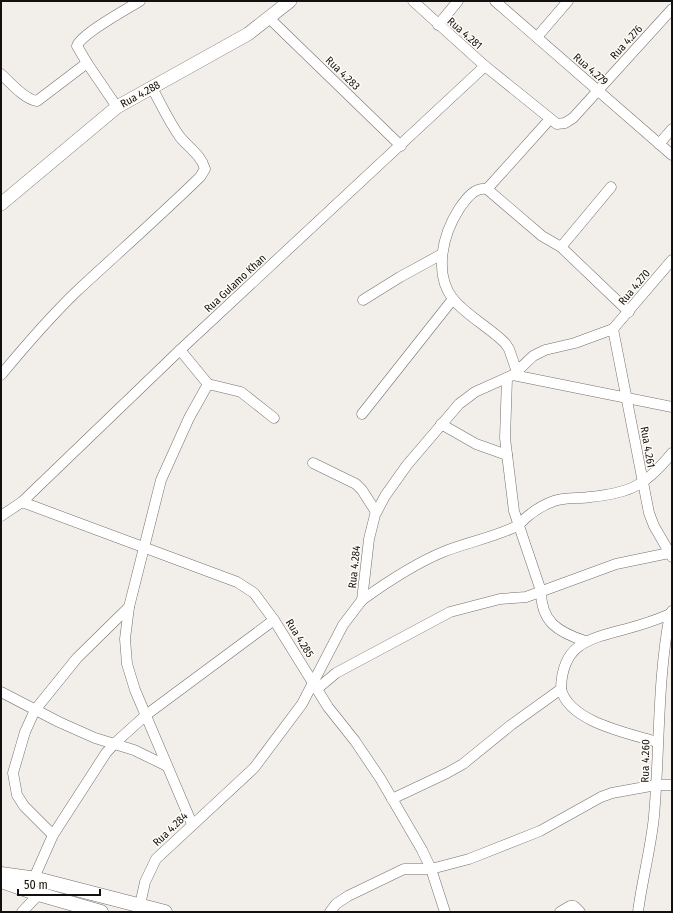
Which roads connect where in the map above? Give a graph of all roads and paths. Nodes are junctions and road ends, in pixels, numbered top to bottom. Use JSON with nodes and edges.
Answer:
{"nodes":[{"id":1,"x":140,"y":1,"type":"edge"},
{"id":2,"x":290,"y":1,"type":"edge"},
{"id":3,"x":413,"y":1,"type":"edge"},
{"id":4,"x":458,"y":1,"type":"edge"},
{"id":5,"x":494,"y":1,"type":"edge"},
{"id":6,"x":568,"y":1,"type":"edge"},
{"id":7,"x":672,"y":9,"type":"edge"},
{"id":8,"x":270,"y":18,"type":"junction"},
{"id":9,"x":438,"y":26,"type":"junction"},
{"id":10,"x":537,"y":37,"type":"junction"},
{"id":11,"x":87,"y":63,"type":"junction"},
{"id":12,"x":485,"y":66,"type":"junction"},
{"id":13,"x":1,"y":74,"type":"edge"},
{"id":14,"x":152,"y":88,"type":"junction"},
{"id":15,"x":599,"y":91,"type":"junction"},
{"id":16,"x":117,"y":107,"type":"junction"},
{"id":17,"x":550,"y":119,"type":"junction"},
{"id":18,"x":672,"y":129,"type":"edge"},
{"id":19,"x":659,"y":144,"type":"junction"},
{"id":20,"x":401,"y":146,"type":"junction"},
{"id":21,"x":672,"y":155,"type":"edge"},
{"id":22,"x":611,"y":187,"type":"dead end"},
{"id":23,"x":487,"y":189,"type":"junction"},
{"id":24,"x":1,"y":204,"type":"edge"},
{"id":25,"x":561,"y":247,"type":"junction"},
{"id":26,"x":442,"y":254,"type":"junction"},
{"id":27,"x":672,"y":260,"type":"edge"},
{"id":28,"x":453,"y":299,"type":"junction"},
{"id":29,"x":363,"y":300,"type":"dead end"},
{"id":30,"x":629,"y":312,"type":"junction"},
{"id":31,"x":614,"y":333,"type":"junction"},
{"id":32,"x":180,"y":350,"type":"junction"},
{"id":33,"x":1,"y":375,"type":"edge"},
{"id":34,"x":512,"y":375,"type":"junction"},
{"id":35,"x":208,"y":384,"type":"junction"},
{"id":36,"x":627,"y":398,"type":"junction"},
{"id":37,"x":672,"y":407,"type":"edge"},
{"id":38,"x":362,"y":414,"type":"dead end"},
{"id":39,"x":274,"y":418,"type":"dead end"},
{"id":40,"x":441,"y":424,"type":"junction"},
{"id":41,"x":672,"y":453,"type":"edge"},
{"id":42,"x":507,"y":455,"type":"junction"},
{"id":43,"x":314,"y":463,"type":"dead end"},
{"id":44,"x":643,"y":483,"type":"junction"},
{"id":45,"x":22,"y":502,"type":"junction"},
{"id":46,"x":376,"y":512,"type":"junction"},
{"id":47,"x":1,"y":516,"type":"edge"},
{"id":48,"x":517,"y":525,"type":"junction"},
{"id":49,"x":143,"y":546,"type":"junction"},
{"id":50,"x":671,"y":555,"type":"edge"},
{"id":51,"x":541,"y":591,"type":"junction"},
{"id":52,"x":362,"y":600,"type":"junction"},
{"id":53,"x":129,"y":607,"type":"junction"},
{"id":54,"x":671,"y":612,"type":"edge"},
{"id":55,"x":274,"y":620,"type":"junction"},
{"id":56,"x":585,"y":641,"type":"junction"},
{"id":57,"x":315,"y":686,"type":"junction"},
{"id":58,"x":561,"y":689,"type":"junction"},
{"id":59,"x":1,"y":692,"type":"edge"},
{"id":60,"x":35,"y":710,"type":"junction"},
{"id":61,"x":146,"y":715,"type":"junction"},
{"id":62,"x":657,"y":742,"type":"junction"},
{"id":63,"x":115,"y":743,"type":"junction"},
{"id":64,"x":167,"y":766,"type":"junction"},
{"id":65,"x":656,"y":785,"type":"junction"},
{"id":66,"x":672,"y":785,"type":"edge"},
{"id":67,"x":392,"y":799,"type":"junction"},
{"id":68,"x":192,"y":824,"type":"junction"},
{"id":69,"x":53,"y":836,"type":"junction"},
{"id":70,"x":431,"y":869,"type":"junction"},
{"id":71,"x":1,"y":874,"type":"edge"},
{"id":72,"x":34,"y":878,"type":"junction"},
{"id":73,"x":1,"y":881,"type":"edge"},
{"id":74,"x":39,"y":894,"type":"junction"},
{"id":75,"x":140,"y":905,"type":"junction"},
{"id":76,"x":22,"y":912,"type":"edge"},
{"id":77,"x":101,"y":912,"type":"edge"},
{"id":78,"x":165,"y":912,"type":"edge"},
{"id":79,"x":330,"y":912,"type":"edge"},
{"id":80,"x":445,"y":912,"type":"edge"},
{"id":81,"x":560,"y":912,"type":"edge"},
{"id":82,"x":580,"y":912,"type":"edge"},
{"id":83,"x":638,"y":912,"type":"edge"}],
"edges":[{"from":1,"to":11,"type":"street"},
{"from":2,"to":8,"type":"street","name":"Rua 4.288"},
{"from":3,"to":9,"type":"street","name":"Rua 4.281"},
{"from":4,"to":9,"type":"street"},
{"from":5,"to":10,"type":"street","name":"Rua 4.279"},
{"from":6,"to":10,"type":"street"},
{"from":7,"to":15,"type":"street","name":"Rua 4.276"},
{"from":8,"to":14,"type":"street","name":"Rua 4.288"},
{"from":8,"to":20,"type":"street","name":"Rua 4.283"},
{"from":9,"to":12,"type":"street","name":"Rua 4.281"},
{"from":10,"to":15,"type":"street","name":"Rua 4.279"},
{"from":11,"to":13,"type":"street"},
{"from":11,"to":16,"type":"street"},
{"from":12,"to":17,"type":"street","name":"Rua 4.281"},
{"from":12,"to":20,"type":"street","name":"Rua Gulamo Khan"},
{"from":14,"to":16,"type":"street","name":"Rua 4.288"},
{"from":14,"to":33,"type":"street"},
{"from":15,"to":17,"type":"street","name":"Rua 4.276"},
{"from":15,"to":19,"type":"street","name":"Rua 4.279"},
{"from":16,"to":24,"type":"street","name":"Rua 4.288"},
{"from":17,"to":23,"type":"street"},
{"from":18,"to":19,"type":"street"},
{"from":19,"to":21,"type":"street","name":"Rua 4.279"},
{"from":20,"to":32,"type":"street","name":"Rua Gulamo Khan"},
{"from":22,"to":25,"type":"street"},
{"from":23,"to":25,"type":"street"},
{"from":23,"to":26,"type":"street"},
{"from":25,"to":30,"type":"street"},
{"from":26,"to":28,"type":"street"},
{"from":26,"to":29,"type":"street"},
{"from":27,"to":30,"type":"street","name":"Rua 4.270"},
{"from":28,"to":34,"type":"street"},
{"from":28,"to":38,"type":"street"},
{"from":30,"to":31,"type":"street","name":"Rua 4.270"},
{"from":31,"to":34,"type":"street","name":"Rua 4.284"},
{"from":31,"to":36,"type":"street","name":"Rua 4.261"},
{"from":32,"to":35,"type":"street"},
{"from":32,"to":45,"type":"street","name":"Rua Gulamo Khan"},
{"from":34,"to":36,"type":"street"},
{"from":34,"to":40,"type":"street","name":"Rua 4.284"},
{"from":34,"to":42,"type":"street"},
{"from":35,"to":39,"type":"street"},
{"from":35,"to":49,"type":"street"},
{"from":36,"to":37,"type":"street"},
{"from":36,"to":44,"type":"street","name":"Rua 4.261"},
{"from":40,"to":42,"type":"street"},
{"from":40,"to":46,"type":"street","name":"Rua 4.284"},
{"from":41,"to":44,"type":"street"},
{"from":42,"to":48,"type":"street"},
{"from":43,"to":46,"type":"street"},
{"from":44,"to":48,"type":"street"},
{"from":44,"to":50,"type":"street","name":"Rua 4.261"},
{"from":45,"to":47,"type":"street","name":"Rua Gulamo Khan"},
{"from":45,"to":49,"type":"street","name":"Rua 4.285"},
{"from":46,"to":52,"type":"street","name":"Rua 4.284"},
{"from":48,"to":51,"type":"street"},
{"from":48,"to":52,"type":"street"},
{"from":49,"to":53,"type":"street"},
{"from":49,"to":55,"type":"street","name":"Rua 4.285"},
{"from":50,"to":51,"type":"street"},
{"from":51,"to":56,"type":"street"},
{"from":51,"to":57,"type":"street"},
{"from":52,"to":57,"type":"street","name":"Rua 4.284"},
{"from":53,"to":60,"type":"street"},
{"from":53,"to":61,"type":"street"},
{"from":54,"to":56,"type":"street"},
{"from":54,"to":62,"type":"street","name":"Rua 4.260"},
{"from":55,"to":57,"type":"street","name":"Rua 4.285"},
{"from":55,"to":61,"type":"street"},
{"from":56,"to":58,"type":"street"},
{"from":57,"to":67,"type":"street","name":"Rua 4.285"},
{"from":57,"to":68,"type":"street","name":"Rua 4.284"},
{"from":58,"to":62,"type":"street"},
{"from":58,"to":67,"type":"street"},
{"from":59,"to":60,"type":"street"},
{"from":60,"to":63,"type":"street"},
{"from":60,"to":69,"type":"street"},
{"from":61,"to":63,"type":"street"},
{"from":61,"to":64,"type":"street"},
{"from":62,"to":65,"type":"street","name":"Rua 4.260"},
{"from":63,"to":64,"type":"street"},
{"from":63,"to":69,"type":"street"},
{"from":64,"to":68,"type":"street"},
{"from":65,"to":66,"type":"street"},
{"from":65,"to":70,"type":"street"},
{"from":65,"to":83,"type":"street","name":"Rua 4.260"},
{"from":67,"to":70,"type":"street","name":"Rua 4.285"},
{"from":68,"to":75,"type":"street","name":"Rua 4.284"},
{"from":69,"to":72,"type":"street"},
{"from":70,"to":79,"type":"street"},
{"from":70,"to":80,"type":"street","name":"Rua 4.285"},
{"from":71,"to":72,"type":"main road"},
{"from":72,"to":75,"type":"main road"},
{"from":73,"to":74,"type":"main road"},
{"from":74,"to":76,"type":"street"},
{"from":74,"to":77,"type":"main road"},
{"from":75,"to":78,"type":"main road"},
{"from":81,"to":82,"type":"street"}]}
